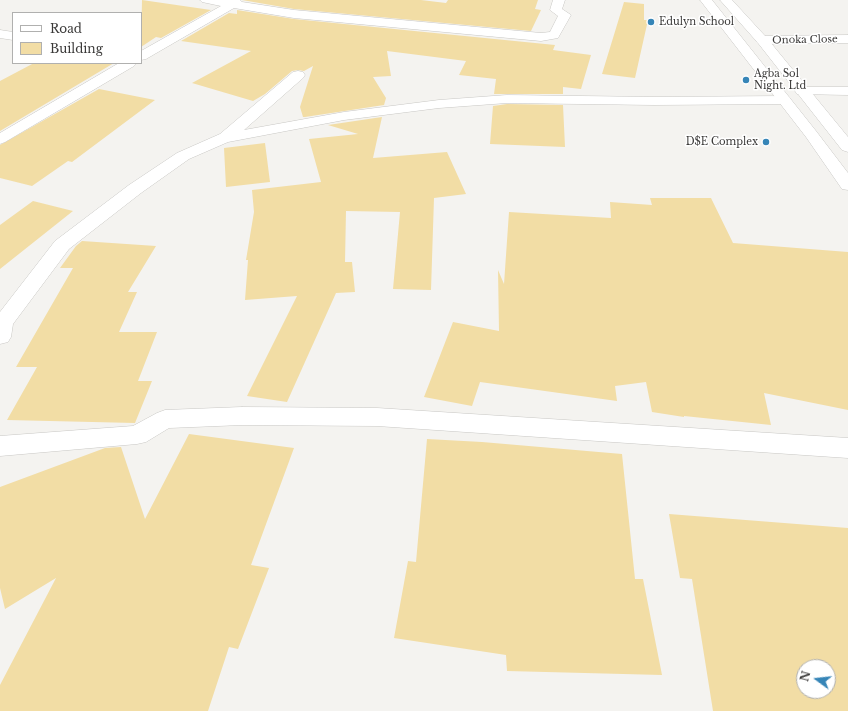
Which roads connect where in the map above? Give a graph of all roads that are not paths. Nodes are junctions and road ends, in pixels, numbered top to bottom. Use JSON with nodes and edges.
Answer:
{"nodes":[{"id":1,"x":206,"y":0,"type":"edge"},
{"id":2,"x":559,"y":0,"type":"edge"},
{"id":3,"x":706,"y":0,"type":"edge"},
{"id":4,"x":726,"y":0,"type":"edge"},
{"id":5,"x":235,"y":2,"type":"edge"},
{"id":6,"x":0,"y":34,"type":"edge"},
{"id":7,"x":12,"y":36,"type":"edge"},
{"id":8,"x":848,"y":39,"type":"edge"},
{"id":9,"x":762,"y":40,"type":"junction"},
{"id":10,"x":142,"y":55,"type":"edge"},
{"id":11,"x":127,"y":64,"type":"edge"},
{"id":12,"x":298,"y":75,"type":"dead end"},
{"id":13,"x":802,"y":91,"type":"junction"},
{"id":14,"x":848,"y":91,"type":"edge"},
{"id":15,"x":784,"y":100,"type":"junction"},
{"id":16,"x":224,"y":138,"type":"junction"},
{"id":17,"x":0,"y":139,"type":"edge"},
{"id":18,"x":848,"y":147,"type":"edge"},
{"id":19,"x":848,"y":185,"type":"edge"},
{"id":20,"x":0,"y":337,"type":"edge"},
{"id":21,"x":0,"y":446,"type":"edge"},
{"id":22,"x":848,"y":448,"type":"edge"}],
"edges":[{"from":1,"to":5,"type":"street"},
{"from":2,"to":5,"type":"street"},
{"from":3,"to":15,"type":"street"},
{"from":4,"to":9,"type":"street"},
{"from":5,"to":10,"type":"street"},
{"from":6,"to":7,"type":"street"},
{"from":8,"to":9,"type":"street","name":"Onoka Close"},
{"from":9,"to":13,"type":"street"},
{"from":11,"to":17,"type":"street"},
{"from":12,"to":16,"type":"street"},
{"from":13,"to":14,"type":"street"},
{"from":13,"to":18,"type":"street"},
{"from":15,"to":16,"type":"street"},
{"from":15,"to":19,"type":"street"},
{"from":16,"to":20,"type":"street"},
{"from":21,"to":22,"type":"street"}]}
